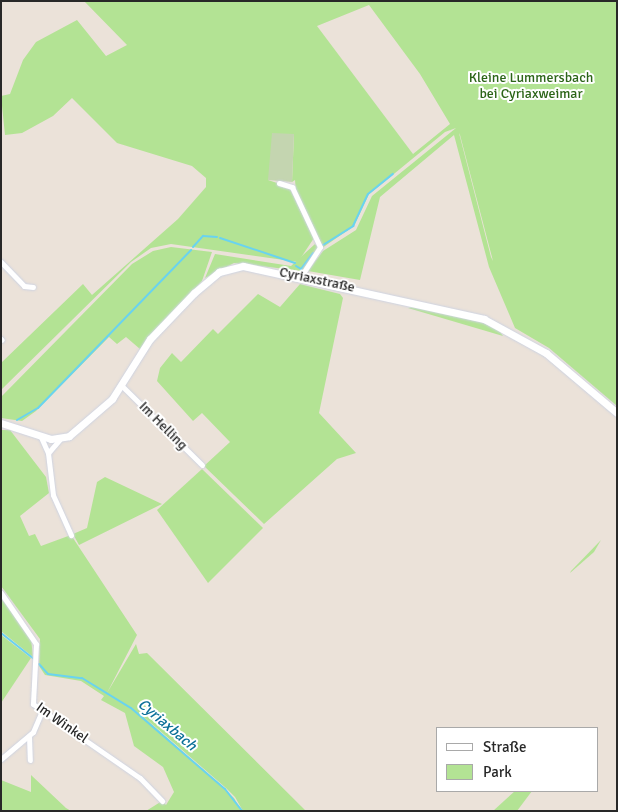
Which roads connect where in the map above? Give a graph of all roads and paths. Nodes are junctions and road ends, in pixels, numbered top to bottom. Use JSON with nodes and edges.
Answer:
{"nodes":[{"id":1,"x":279,"y":183,"type":"dead end"},
{"id":2,"x":1,"y":262,"type":"edge"},
{"id":3,"x":301,"y":276,"type":"junction"},
{"id":4,"x":33,"y":288,"type":"dead end"},
{"id":5,"x":123,"y":386,"type":"junction"},
{"id":6,"x":617,"y":413,"type":"edge"},
{"id":7,"x":1,"y":423,"type":"edge"},
{"id":8,"x":40,"y":435,"type":"junction"},
{"id":9,"x":60,"y":439,"type":"junction"},
{"id":10,"x":48,"y":454,"type":"junction"},
{"id":11,"x":202,"y":465,"type":"dead end"},
{"id":12,"x":71,"y":535,"type":"dead end"},
{"id":13,"x":1,"y":593,"type":"edge"},
{"id":14,"x":42,"y":711,"type":"junction"},
{"id":15,"x":29,"y":736,"type":"junction"},
{"id":16,"x":1,"y":758,"type":"edge"},
{"id":17,"x":30,"y":760,"type":"dead end"},
{"id":18,"x":162,"y":801,"type":"dead end"}],
"edges":[{"from":1,"to":3,"type":"street"},
{"from":2,"to":4,"type":"street"},
{"from":3,"to":5,"type":"street","name":"Cyriaxstraße"},
{"from":3,"to":6,"type":"street","name":"Cyriaxstraße"},
{"from":5,"to":9,"type":"street","name":"Cyriaxstraße"},
{"from":5,"to":11,"type":"street","name":"Im Helling"},
{"from":7,"to":8,"type":"street"},
{"from":8,"to":9,"type":"street"},
{"from":8,"to":10,"type":"street"},
{"from":9,"to":10,"type":"street","name":"Cyriaxstraße"},
{"from":10,"to":12,"type":"street"},
{"from":13,"to":14,"type":"street","name":"Im Winkel"},
{"from":14,"to":15,"type":"street"},
{"from":14,"to":18,"type":"street","name":"Im Winkel"},
{"from":15,"to":16,"type":"street"},
{"from":15,"to":17,"type":"street"}]}
